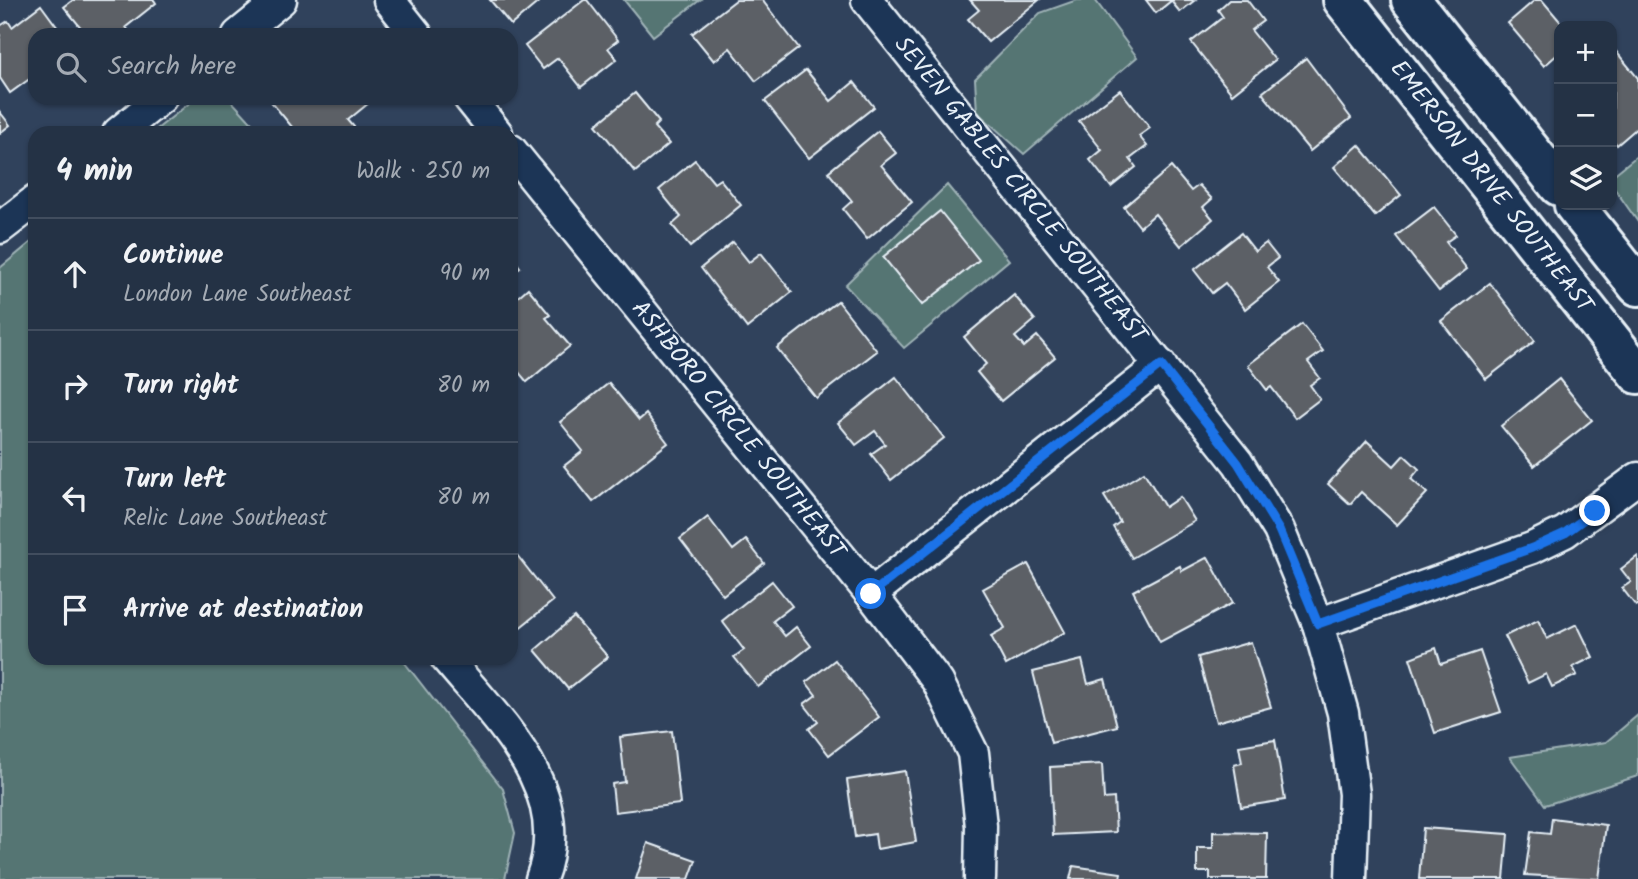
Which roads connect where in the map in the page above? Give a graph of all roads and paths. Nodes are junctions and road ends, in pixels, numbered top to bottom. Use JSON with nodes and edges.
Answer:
{"nodes":[{"id":1,"x":281,"y":0,"type":"edge"},
{"id":2,"x":389,"y":0,"type":"edge"},
{"id":3,"x":867,"y":0,"type":"edge"},
{"id":4,"x":1343,"y":0,"type":"edge"},
{"id":5,"x":1411,"y":0,"type":"edge"},
{"id":6,"x":247,"y":28,"type":"edge"},
{"id":7,"x":411,"y":28,"type":"edge"},
{"id":8,"x":152,"y":105,"type":"edge"},
{"id":9,"x":475,"y":105,"type":"edge"},
{"id":10,"x":127,"y":126,"type":"edge"},
{"id":11,"x":491,"y":126,"type":"edge"},
{"id":12,"x":518,"y":159,"type":"edge"},
{"id":13,"x":1554,"y":180,"type":"edge"},
{"id":14,"x":28,"y":206,"type":"edge"},
{"id":15,"x":1578,"y":210,"type":"edge"},
{"id":16,"x":0,"y":228,"type":"edge"},
{"id":17,"x":1638,"y":286,"type":"edge"},
{"id":18,"x":1161,"y":365,"type":"junction"},
{"id":19,"x":1638,"y":374,"type":"edge"},
{"id":20,"x":1638,"y":478,"type":"edge"},
{"id":21,"x":871,"y":594,"type":"junction"},
{"id":22,"x":1318,"y":624,"type":"junction"},
{"id":23,"x":452,"y":665,"type":"edge"},
{"id":24,"x":541,"y":879,"type":"edge"},
{"id":25,"x":980,"y":879,"type":"edge"},
{"id":26,"x":1351,"y":879,"type":"edge"}],
"edges":[{"from":1,"to":6,"type":"street"},
{"from":2,"to":7,"type":"street"},
{"from":3,"to":18,"type":"street","name":"SEVEN GABLES CIRCLE SOUTHEAST"},
{"from":4,"to":19,"type":"street","name":"EMERSON DRIVE SOUTHEAST"},
{"from":5,"to":13,"type":"street"},
{"from":8,"to":10,"type":"street"},
{"from":9,"to":11,"type":"street"},
{"from":12,"to":21,"type":"street","name":"ASHBORO CIRCLE SOUTHEAST"},
{"from":14,"to":16,"type":"street"},
{"from":15,"to":17,"type":"street"},
{"from":18,"to":21,"type":"street"},
{"from":18,"to":22,"type":"street","name":"SEVEN GABLES CIRCLE SOUTHEAST"},
{"from":20,"to":22,"type":"street"},
{"from":21,"to":25,"type":"street","name":"ASHBORO CIRCLE SOUTHEAST"},
{"from":22,"to":26,"type":"street","name":"SEVEN GABLES CIRCLE SOUTHEAST"},
{"from":23,"to":24,"type":"street"}]}
